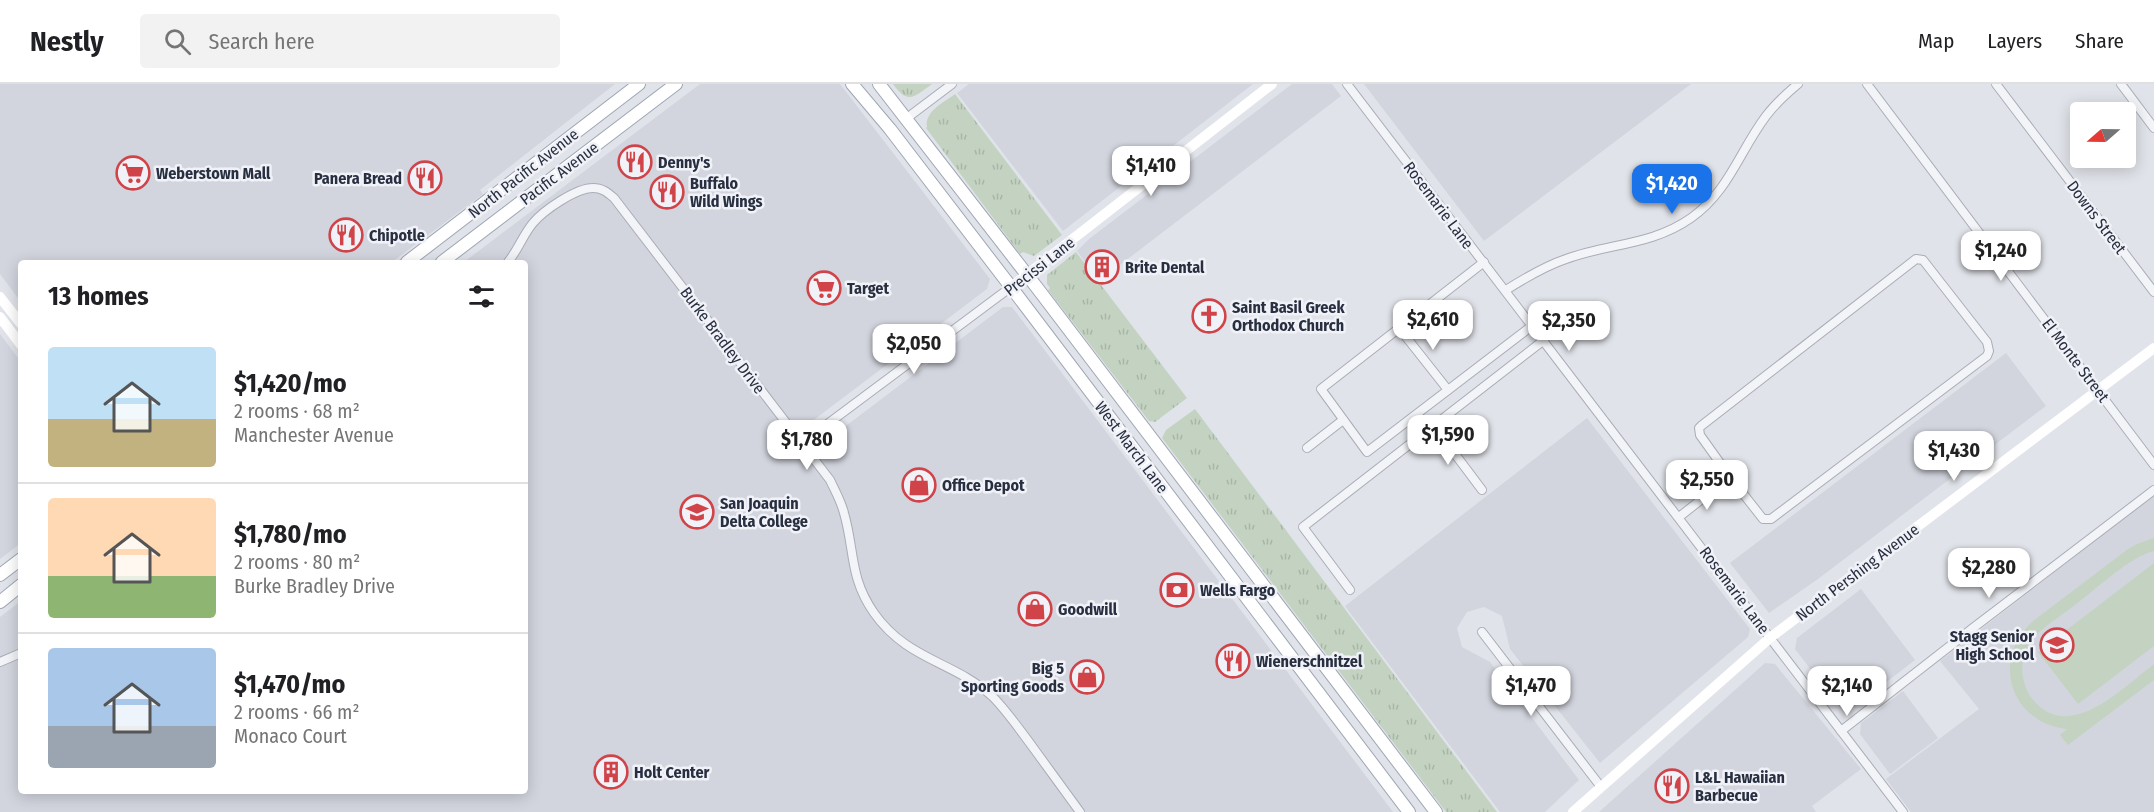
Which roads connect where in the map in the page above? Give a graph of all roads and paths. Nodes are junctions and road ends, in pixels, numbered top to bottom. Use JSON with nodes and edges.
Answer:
{"nodes":[{"id":1,"x":639,"y":84,"type":"edge"},
{"id":2,"x":676,"y":84,"type":"edge"},
{"id":3,"x":852,"y":84,"type":"edge"},
{"id":4,"x":879,"y":84,"type":"edge"},
{"id":5,"x":952,"y":84,"type":"edge"},
{"id":6,"x":1272,"y":84,"type":"edge"},
{"id":7,"x":1347,"y":84,"type":"edge"},
{"id":8,"x":1798,"y":84,"type":"edge"},
{"id":9,"x":1867,"y":84,"type":"edge"},
{"id":10,"x":1996,"y":84,"type":"edge"},
{"id":11,"x":2121,"y":84,"type":"edge"},
{"id":12,"x":907,"y":118,"type":"junction"},
{"id":13,"x":2154,"y":128,"type":"edge"},
{"id":14,"x":413,"y":260,"type":"edge"},
{"id":15,"x":445,"y":260,"type":"edge"},
{"id":16,"x":510,"y":260,"type":"edge"},
{"id":17,"x":1484,"y":262,"type":"junction"},
{"id":18,"x":1027,"y":275,"type":"junction"},
{"id":19,"x":1011,"y":287,"type":"junction"},
{"id":20,"x":1506,"y":290,"type":"junction"},
{"id":21,"x":2154,"y":292,"type":"edge"},
{"id":22,"x":0,"y":297,"type":"edge"},
{"id":23,"x":0,"y":317,"type":"edge"},
{"id":24,"x":18,"y":320,"type":"edge"},
{"id":25,"x":1533,"y":325,"type":"junction"},
{"id":26,"x":1399,"y":328,"type":"junction"},
{"id":27,"x":1544,"y":340,"type":"junction"},
{"id":28,"x":18,"y":341,"type":"edge"},
{"id":29,"x":2154,"y":348,"type":"edge"},
{"id":30,"x":1448,"y":390,"type":"junction"},
{"id":31,"x":2099,"y":391,"type":"junction"},
{"id":32,"x":1343,"y":420,"type":"junction"},
{"id":33,"x":1434,"y":426,"type":"junction"},
{"id":34,"x":802,"y":443,"type":"junction"},
{"id":35,"x":1307,"y":448,"type":"dead end"},
{"id":36,"x":2154,"y":465,"type":"edge"},
{"id":37,"x":1730,"y":477,"type":"junction"},
{"id":38,"x":1482,"y":490,"type":"dead end"},
{"id":39,"x":2154,"y":490,"type":"edge"},
{"id":40,"x":1679,"y":517,"type":"junction"},
{"id":41,"x":18,"y":561,"type":"edge"},
{"id":42,"x":0,"y":575,"type":"edge"},
{"id":43,"x":18,"y":587,"type":"edge"},
{"id":44,"x":1350,"y":590,"type":"dead end"},
{"id":45,"x":0,"y":602,"type":"edge"},
{"id":46,"x":1482,"y":632,"type":"dead end"},
{"id":47,"x":1771,"y":637,"type":"junction"},
{"id":48,"x":18,"y":654,"type":"edge"},
{"id":49,"x":0,"y":662,"type":"edge"},
{"id":50,"x":1841,"y":731,"type":"junction"},
{"id":51,"x":1601,"y":787,"type":"junction"},
{"id":52,"x":1080,"y":812,"type":"edge"},
{"id":53,"x":1408,"y":812,"type":"edge"},
{"id":54,"x":1436,"y":812,"type":"edge"},
{"id":55,"x":1573,"y":812,"type":"edge"},
{"id":56,"x":1903,"y":812,"type":"edge"}],
"edges":[{"from":1,"to":14,"type":"main road","name":"North Pacific Avenue"},
{"from":2,"to":15,"type":"main road","name":"Pacific Avenue"},
{"from":3,"to":19,"type":"main road","name":"West March Lane"},
{"from":4,"to":12,"type":"main road","name":"West March Lane"},
{"from":5,"to":12,"type":"street"},
{"from":6,"to":18,"type":"main road","name":"Precissi Lane"},
{"from":7,"to":17,"type":"street","name":"Rosemarie Lane"},
{"from":8,"to":20,"type":"street"},
{"from":9,"to":31,"type":"street","name":"El Monte Street"},
{"from":10,"to":21,"type":"street","name":"Downs Street"},
{"from":11,"to":13,"type":"street"},
{"from":12,"to":18,"type":"main road","name":"West March Lane"},
{"from":16,"to":34,"type":"street","name":"Burke Bradley Drive"},
{"from":17,"to":20,"type":"street","name":"Rosemarie Lane"},
{"from":17,"to":26,"type":"street"},
{"from":18,"to":19,"type":"main road","name":"Precissi Lane"},
{"from":18,"to":54,"type":"main road","name":"West March Lane"},
{"from":19,"to":34,"type":"street","name":"Precissi Lane"},
{"from":19,"to":53,"type":"main road","name":"West March Lane"},
{"from":20,"to":25,"type":"street","name":"Rosemarie Lane"},
{"from":22,"to":24,"type":"main road"},
{"from":23,"to":28,"type":"main road"},
{"from":25,"to":27,"type":"street","name":"Rosemarie Lane"},
{"from":25,"to":30,"type":"street"},
{"from":26,"to":30,"type":"street"},
{"from":26,"to":32,"type":"street"},
{"from":27,"to":33,"type":"street"},
{"from":27,"to":40,"type":"street","name":"Rosemarie Lane"},
{"from":29,"to":31,"type":"main road","name":"North Pershing Avenue"},
{"from":30,"to":32,"type":"street"},
{"from":31,"to":36,"type":"street","name":"El Monte Street"},
{"from":31,"to":47,"type":"main road","name":"North Pershing Avenue"},
{"from":32,"to":35,"type":"street"},
{"from":33,"to":38,"type":"street"},
{"from":33,"to":44,"type":"street"},
{"from":34,"to":52,"type":"street","name":"Burke Bradley Drive"},
{"from":37,"to":37,"type":"street"},
{"from":37,"to":40,"type":"street"},
{"from":39,"to":50,"type":"street"},
{"from":40,"to":47,"type":"street","name":"Rosemarie Lane"},
{"from":41,"to":42,"type":"main road"},
{"from":43,"to":45,"type":"main road"},
{"from":46,"to":51,"type":"street"},
{"from":47,"to":50,"type":"street","name":"Rosemarie Lane"},
{"from":47,"to":51,"type":"main road","name":"North Pershing Avenue"},
{"from":48,"to":49,"type":"street"},
{"from":50,"to":56,"type":"street","name":"Rosemarie Lane"},
{"from":51,"to":55,"type":"main road","name":"North Pershing Avenue"}]}
